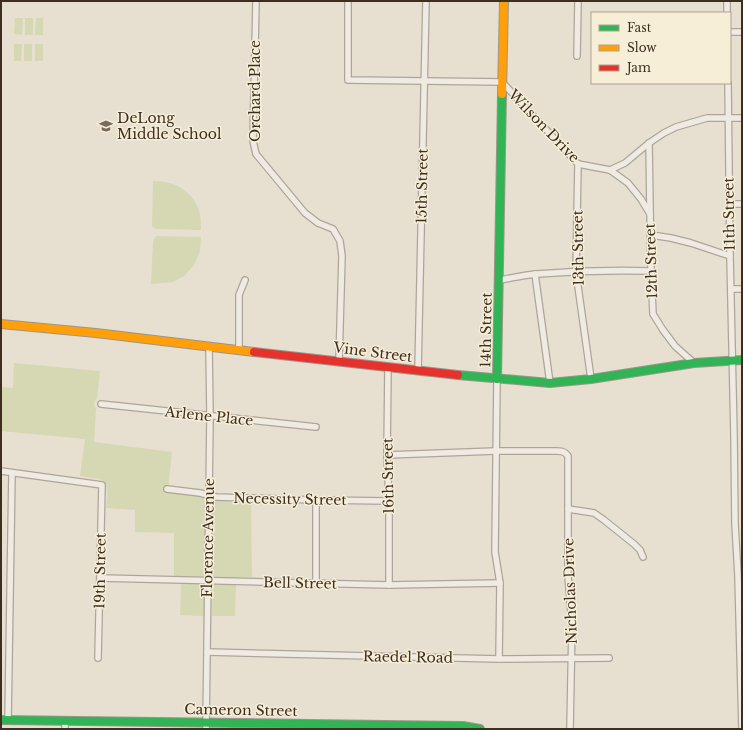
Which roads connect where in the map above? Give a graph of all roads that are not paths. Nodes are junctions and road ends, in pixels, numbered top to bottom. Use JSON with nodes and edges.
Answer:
{"nodes":[{"id":1,"x":256,"y":1,"type":"edge"},
{"id":2,"x":348,"y":1,"type":"edge"},
{"id":3,"x":426,"y":1,"type":"edge"},
{"id":4,"x":504,"y":1,"type":"edge"},
{"id":5,"x":578,"y":1,"type":"edge"},
{"id":6,"x":727,"y":1,"type":"edge"},
{"id":7,"x":727,"y":12,"type":"edge"},
{"id":8,"x":731,"y":32,"type":"edge"},
{"id":9,"x":742,"y":32,"type":"edge"},
{"id":10,"x":577,"y":56,"type":"dead end"},
{"id":11,"x":424,"y":80,"type":"junction"},
{"id":12,"x":502,"y":82,"type":"junction"},
{"id":13,"x":728,"y":84,"type":"edge"},
{"id":14,"x":728,"y":118,"type":"junction"},
{"id":15,"x":742,"y":118,"type":"edge"},
{"id":16,"x":649,"y":143,"type":"junction"},
{"id":17,"x":578,"y":164,"type":"junction"},
{"id":18,"x":610,"y":170,"type":"junction"},
{"id":19,"x":730,"y":204,"type":"junction"},
{"id":20,"x":742,"y":204,"type":"edge"},
{"id":21,"x":650,"y":214,"type":"junction"},
{"id":22,"x":651,"y":235,"type":"junction"},
{"id":23,"x":730,"y":256,"type":"junction"},
{"id":24,"x":651,"y":271,"type":"junction"},
{"id":25,"x":576,"y":272,"type":"junction"},
{"id":26,"x":535,"y":274,"type":"junction"},
{"id":27,"x":245,"y":280,"type":"dead end"},
{"id":28,"x":500,"y":280,"type":"junction"},
{"id":29,"x":731,"y":289,"type":"junction"},
{"id":30,"x":742,"y":289,"type":"edge"},
{"id":31,"x":1,"y":324,"type":"edge"},
{"id":32,"x":209,"y":346,"type":"junction"},
{"id":33,"x":239,"y":350,"type":"junction"},
{"id":34,"x":733,"y":360,"type":"junction"},
{"id":35,"x":742,"y":360,"type":"edge"},
{"id":36,"x":339,"y":361,"type":"junction"},
{"id":37,"x":694,"y":363,"type":"junction"},
{"id":38,"x":388,"y":367,"type":"junction"},
{"id":39,"x":418,"y":371,"type":"junction"},
{"id":40,"x":592,"y":378,"type":"junction"},
{"id":41,"x":497,"y":379,"type":"junction"},
{"id":42,"x":550,"y":383,"type":"junction"},
{"id":43,"x":101,"y":404,"type":"dead end"},
{"id":44,"x":210,"y":416,"type":"junction"},
{"id":45,"x":316,"y":427,"type":"dead end"},
{"id":46,"x":734,"y":436,"type":"junction"},
{"id":47,"x":742,"y":436,"type":"edge"},
{"id":48,"x":496,"y":451,"type":"junction"},
{"id":49,"x":387,"y":455,"type":"junction"},
{"id":50,"x":1,"y":471,"type":"edge"},
{"id":51,"x":12,"y":473,"type":"junction"},
{"id":52,"x":167,"y":489,"type":"dead end"},
{"id":53,"x":208,"y":495,"type":"junction"},
{"id":54,"x":316,"y":500,"type":"junction"},
{"id":55,"x":389,"y":500,"type":"junction"},
{"id":56,"x":568,"y":509,"type":"junction"},
{"id":57,"x":735,"y":524,"type":"junction"},
{"id":58,"x":742,"y":524,"type":"edge"},
{"id":59,"x":643,"y":557,"type":"dead end"},
{"id":60,"x":740,"y":576,"type":"edge"},
{"id":61,"x":100,"y":578,"type":"junction"},
{"id":62,"x":208,"y":581,"type":"junction"},
{"id":63,"x":316,"y":583,"type":"junction"},
{"id":64,"x":500,"y":583,"type":"junction"},
{"id":65,"x":389,"y":585,"type":"junction"},
{"id":66,"x":206,"y":652,"type":"junction"},
{"id":67,"x":98,"y":658,"type":"dead end"},
{"id":68,"x":571,"y":658,"type":"junction"},
{"id":69,"x":609,"y":658,"type":"dead end"},
{"id":70,"x":499,"y":659,"type":"junction"},
{"id":71,"x":5,"y":720,"type":"edge"},
{"id":72,"x":65,"y":725,"type":"edge"},
{"id":73,"x":206,"y":726,"type":"edge"},
{"id":74,"x":480,"y":729,"type":"edge"},
{"id":75,"x":570,"y":729,"type":"edge"},
{"id":76,"x":742,"y":729,"type":"edge"}],
"edges":[{"from":1,"to":36,"type":"street","name":"Orchard Place"},
{"from":2,"to":11,"type":"street","name":"Wilson Drive"},
{"from":3,"to":11,"type":"street","name":"15th Street"},
{"from":4,"to":12,"type":"street","name":"14th Street"},
{"from":5,"to":10,"type":"street"},
{"from":6,"to":7,"type":"street"},
{"from":8,"to":9,"type":"street"},
{"from":11,"to":12,"type":"street","name":"Wilson Drive"},
{"from":11,"to":39,"type":"street","name":"15th Street"},
{"from":12,"to":17,"type":"street","name":"Wilson Drive"},
{"from":12,"to":28,"type":"street","name":"14th Street"},
{"from":13,"to":14,"type":"street","name":"11th Street"},
{"from":14,"to":15,"type":"street"},
{"from":14,"to":16,"type":"street"},
{"from":14,"to":19,"type":"street","name":"11th Street"},
{"from":16,"to":18,"type":"street"},
{"from":16,"to":21,"type":"street","name":"12th Street"},
{"from":17,"to":18,"type":"street","name":"Wilson Drive"},
{"from":17,"to":25,"type":"street","name":"13th Street"},
{"from":18,"to":21,"type":"street","name":"Wilson Drive"},
{"from":19,"to":20,"type":"street"},
{"from":19,"to":23,"type":"street","name":"11th Street"},
{"from":21,"to":22,"type":"street","name":"12th Street"},
{"from":22,"to":23,"type":"street"},
{"from":22,"to":24,"type":"street","name":"12th Street"},
{"from":23,"to":29,"type":"street","name":"11th Street"},
{"from":24,"to":25,"type":"street"},
{"from":24,"to":37,"type":"street","name":"12th Street"},
{"from":25,"to":26,"type":"street"},
{"from":25,"to":40,"type":"street","name":"13th Street"},
{"from":26,"to":28,"type":"street"},
{"from":26,"to":42,"type":"street"},
{"from":27,"to":33,"type":"street"},
{"from":28,"to":41,"type":"street","name":"14th Street"},
{"from":29,"to":30,"type":"street"},
{"from":29,"to":34,"type":"street","name":"11th Street"},
{"from":31,"to":32,"type":"street","name":"Vine Street"},
{"from":32,"to":33,"type":"street","name":"Vine Street"},
{"from":32,"to":44,"type":"street","name":"Florence Avenue"},
{"from":33,"to":36,"type":"street","name":"Vine Street"},
{"from":34,"to":35,"type":"street","name":"Vine Street"},
{"from":34,"to":37,"type":"street","name":"Vine Street"},
{"from":34,"to":46,"type":"street","name":"11th Street"},
{"from":36,"to":38,"type":"street","name":"Vine Street"},
{"from":37,"to":40,"type":"street","name":"Vine Street"},
{"from":38,"to":39,"type":"street","name":"Vine Street"},
{"from":38,"to":49,"type":"street","name":"16th Street"},
{"from":39,"to":41,"type":"street","name":"Vine Street"},
{"from":40,"to":42,"type":"street","name":"Vine Street"},
{"from":41,"to":42,"type":"street","name":"Vine Street"},
{"from":41,"to":48,"type":"street","name":"14th Street"},
{"from":43,"to":44,"type":"street","name":"Arlene Place"},
{"from":44,"to":45,"type":"street","name":"Arlene Place"},
{"from":44,"to":53,"type":"street","name":"Florence Avenue"},
{"from":46,"to":47,"type":"street"},
{"from":46,"to":57,"type":"street","name":"11th Street"},
{"from":48,"to":49,"type":"street"},
{"from":48,"to":56,"type":"street","name":"Nicholas Drive"},
{"from":48,"to":64,"type":"street","name":"14th Street"},
{"from":49,"to":55,"type":"street","name":"16th Street"},
{"from":50,"to":51,"type":"street"},
{"from":51,"to":61,"type":"street","name":"19th Street"},
{"from":51,"to":71,"type":"street"},
{"from":52,"to":53,"type":"street","name":"Necessity Street"},
{"from":53,"to":54,"type":"street","name":"Necessity Street"},
{"from":53,"to":62,"type":"street","name":"Florence Avenue"},
{"from":54,"to":55,"type":"street","name":"Necessity Street"},
{"from":54,"to":63,"type":"street"},
{"from":55,"to":65,"type":"street","name":"16th Street"},
{"from":56,"to":59,"type":"street"},
{"from":56,"to":68,"type":"street","name":"Nicholas Drive"},
{"from":57,"to":58,"type":"street"},
{"from":57,"to":60,"type":"street","name":"11th Street"},
{"from":60,"to":76,"type":"street","name":"11th Street"},
{"from":61,"to":62,"type":"street","name":"Bell Street"},
{"from":61,"to":67,"type":"street","name":"19th Street"},
{"from":62,"to":63,"type":"street","name":"Bell Street"},
{"from":62,"to":66,"type":"street","name":"Florence Avenue"},
{"from":63,"to":65,"type":"street","name":"Bell Street"},
{"from":64,"to":65,"type":"street","name":"Bell Street"},
{"from":64,"to":70,"type":"street","name":"14th Street"},
{"from":66,"to":70,"type":"street","name":"Raedel Road"},
{"from":66,"to":73,"type":"street","name":"Florence Avenue"},
{"from":68,"to":69,"type":"street","name":"Raedel Road"},
{"from":68,"to":70,"type":"street","name":"Raedel Road"},
{"from":68,"to":75,"type":"street","name":"Nicholas Drive"},
{"from":71,"to":72,"type":"street","name":"Cameron Street"},
{"from":72,"to":73,"type":"street","name":"Cameron Street"},
{"from":73,"to":74,"type":"street","name":"Cameron Street"}]}
